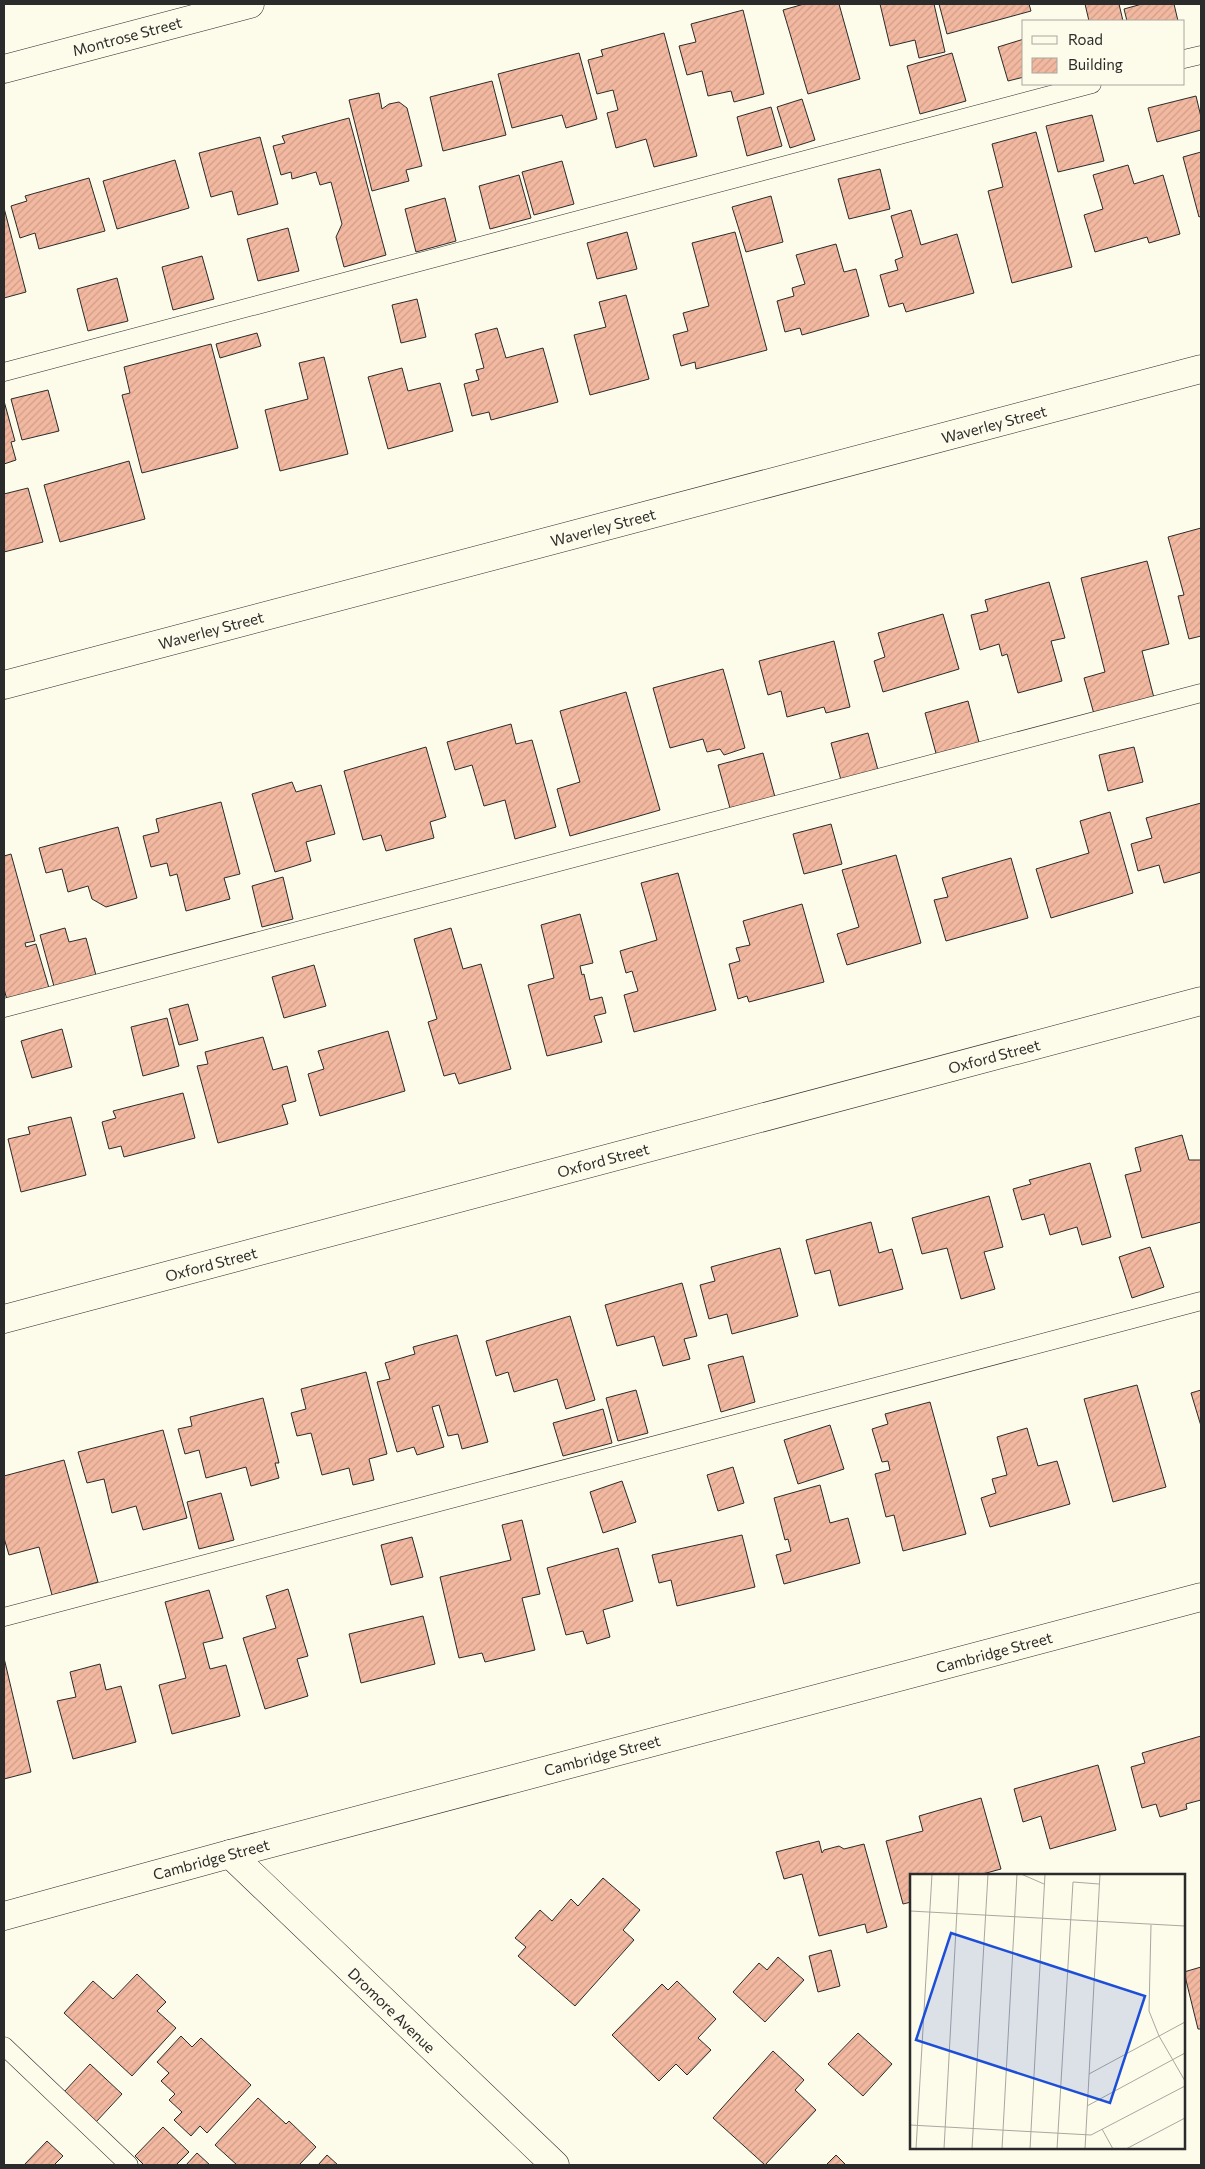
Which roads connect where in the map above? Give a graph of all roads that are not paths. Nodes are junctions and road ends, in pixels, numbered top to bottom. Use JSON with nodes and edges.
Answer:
{"nodes":[{"id":1,"x":250,"y":4,"type":"edge"},
{"id":2,"x":1201,"y":55,"type":"edge"},
{"id":3,"x":1185,"y":59,"type":"edge"},
{"id":4,"x":4,"y":69,"type":"edge"},
{"id":5,"x":1088,"y":85,"type":"edge"},
{"id":6,"x":1201,"y":369,"type":"edge"},
{"id":7,"x":4,"y":372,"type":"edge"},
{"id":8,"x":4,"y":685,"type":"edge"},
{"id":9,"x":1201,"y":693,"type":"edge"},
{"id":10,"x":1201,"y":1001,"type":"edge"},
{"id":11,"x":4,"y":1008,"type":"edge"},
{"id":12,"x":1201,"y":1301,"type":"edge"},
{"id":13,"x":4,"y":1318,"type":"edge"},
{"id":14,"x":1201,"y":1597,"type":"edge"},
{"id":15,"x":4,"y":1618,"type":"edge"},
{"id":16,"x":230,"y":1854,"type":"junction"},
{"id":17,"x":4,"y":1916,"type":"edge"},
{"id":18,"x":4,"y":2046,"type":"edge"},
{"id":19,"x":129,"y":2165,"type":"edge"},
{"id":20,"x":555,"y":2165,"type":"edge"}],
"edges":[{"from":1,"to":4,"type":"street","name":"Montrose Street"},
{"from":2,"to":3,"type":"lane"},
{"from":5,"to":7,"type":"lane"},
{"from":6,"to":8,"type":"street","name":"Waverley Street"},
{"from":9,"to":11,"type":"lane"},
{"from":10,"to":13,"type":"street","name":"Oxford Street"},
{"from":12,"to":15,"type":"lane"},
{"from":14,"to":16,"type":"street","name":"Cambridge Street"},
{"from":16,"to":17,"type":"street","name":"Cambridge Street"},
{"from":16,"to":20,"type":"street","name":"Dromore Avenue"},
{"from":18,"to":19,"type":"lane"}]}
